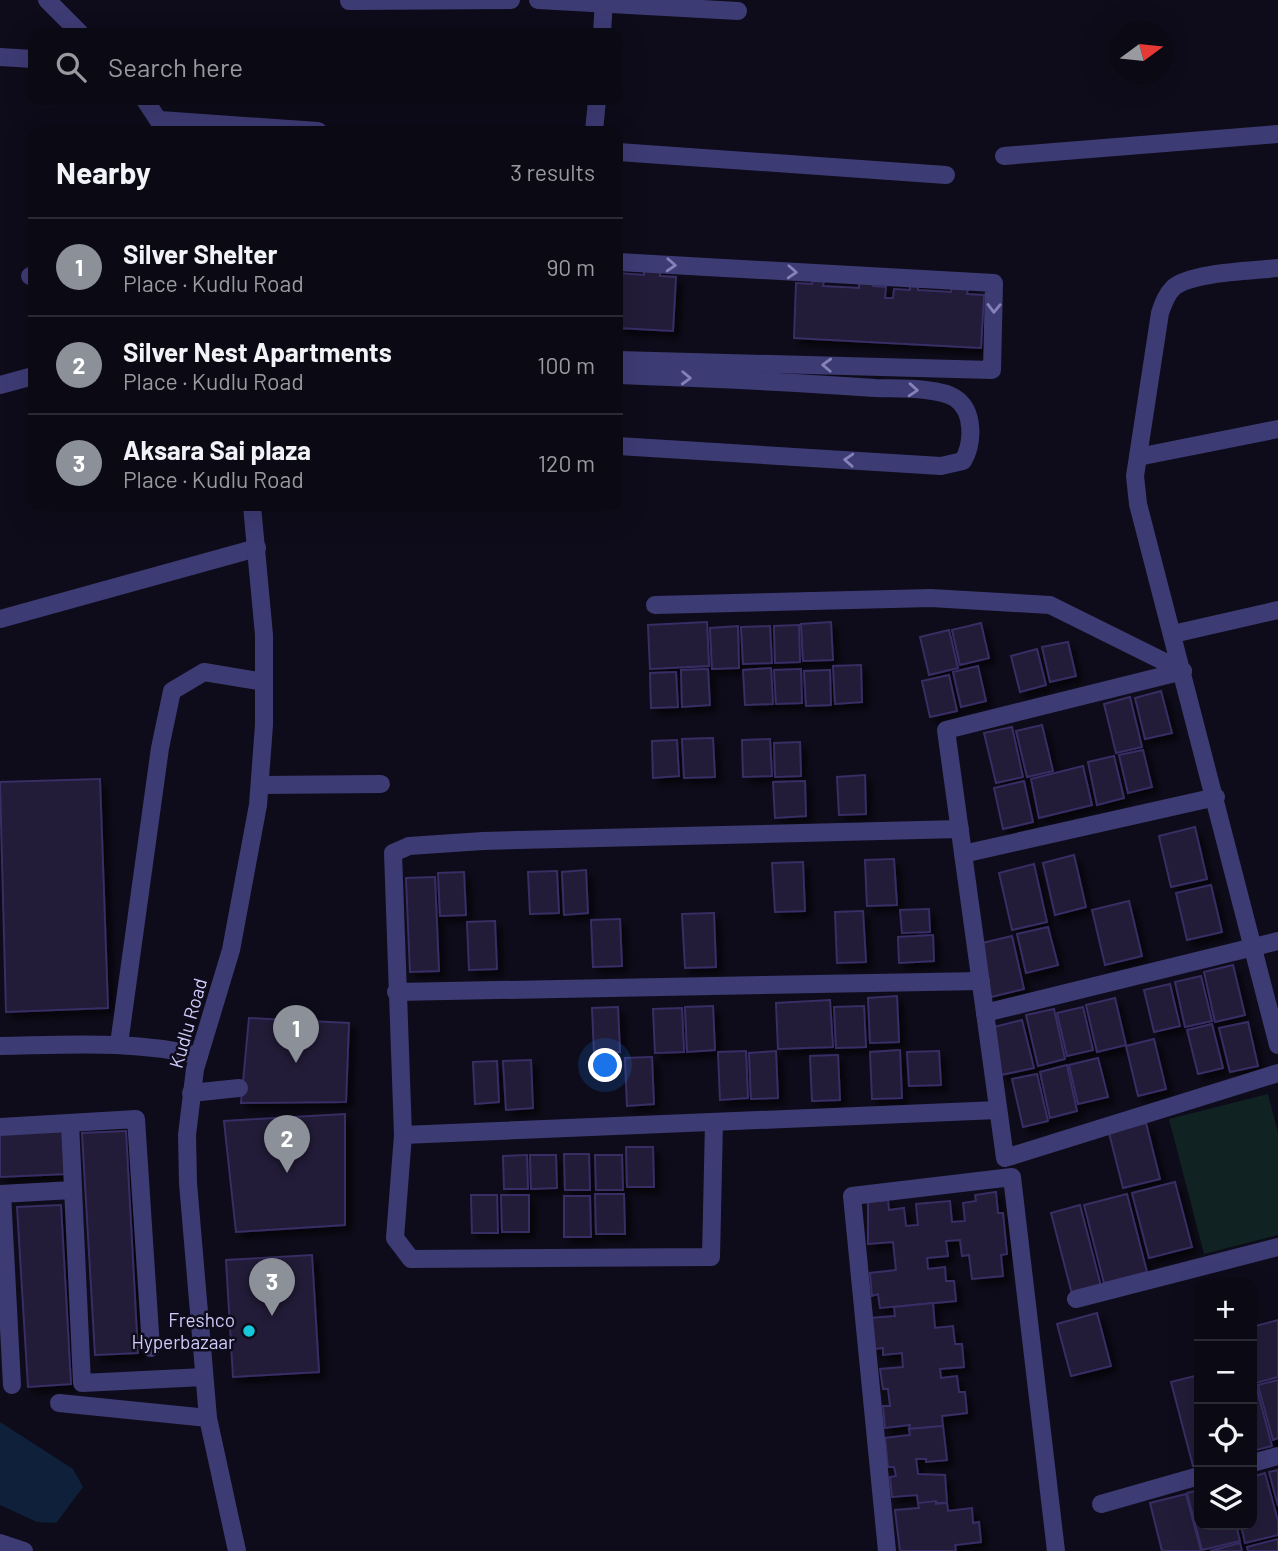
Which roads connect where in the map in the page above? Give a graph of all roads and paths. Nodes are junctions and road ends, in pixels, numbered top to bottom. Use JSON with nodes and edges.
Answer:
{"nodes":[{"id":1,"x":47,"y":0,"type":"edge"},
{"id":2,"x":511,"y":0,"type":"edge"},
{"id":3,"x":538,"y":0,"type":"edge"},
{"id":4,"x":349,"y":1,"type":"edge"},
{"id":5,"x":604,"y":1,"type":"edge"},
{"id":6,"x":738,"y":11,"type":"dead end"},
{"id":7,"x":75,"y":28,"type":"edge"},
{"id":8,"x":602,"y":28,"type":"edge"},
{"id":9,"x":0,"y":57,"type":"edge"},
{"id":10,"x":28,"y":59,"type":"edge"},
{"id":11,"x":148,"y":105,"type":"edge"},
{"id":12,"x":597,"y":105,"type":"edge"},
{"id":13,"x":163,"y":126,"type":"edge"},
{"id":14,"x":594,"y":126,"type":"edge"},
{"id":15,"x":1278,"y":134,"type":"edge"},
{"id":16,"x":623,"y":152,"type":"edge"},
{"id":17,"x":1004,"y":156,"type":"dead end"},
{"id":18,"x":946,"y":175,"type":"dead end"},
{"id":19,"x":623,"y":262,"type":"edge"},
{"id":20,"x":1278,"y":268,"type":"edge"},
{"id":21,"x":623,"y":360,"type":"edge"},
{"id":22,"x":623,"y":375,"type":"edge"},
{"id":23,"x":28,"y":377,"type":"edge"},
{"id":24,"x":0,"y":385,"type":"edge"},
{"id":25,"x":1278,"y":429,"type":"edge"},
{"id":26,"x":623,"y":446,"type":"edge"},
{"id":27,"x":1138,"y":457,"type":"junction"},
{"id":28,"x":253,"y":511,"type":"edge"},
{"id":29,"x":257,"y":548,"type":"junction"},
{"id":30,"x":655,"y":605,"type":"dead end"},
{"id":31,"x":1278,"y":610,"type":"edge"},
{"id":32,"x":0,"y":619,"type":"edge"},
{"id":33,"x":1173,"y":634,"type":"junction"},
{"id":34,"x":1183,"y":671,"type":"junction"},
{"id":35,"x":264,"y":682,"type":"junction"},
{"id":36,"x":381,"y":784,"type":"dead end"},
{"id":37,"x":260,"y":785,"type":"junction"},
{"id":38,"x":1216,"y":797,"type":"junction"},
{"id":39,"x":960,"y":829,"type":"junction"},
{"id":40,"x":963,"y":854,"type":"junction"},
{"id":41,"x":1278,"y":941,"type":"edge"},
{"id":42,"x":1252,"y":947,"type":"junction"},
{"id":43,"x":981,"y":981,"type":"junction"},
{"id":44,"x":396,"y":992,"type":"junction"},
{"id":45,"x":985,"y":1013,"type":"junction"},
{"id":46,"x":119,"y":1044,"type":"junction"},
{"id":47,"x":1278,"y":1045,"type":"edge"},
{"id":48,"x":0,"y":1046,"type":"edge"},
{"id":49,"x":199,"y":1056,"type":"junction"},
{"id":50,"x":1278,"y":1073,"type":"edge"},
{"id":51,"x":239,"y":1087,"type":"dead end"},
{"id":52,"x":191,"y":1093,"type":"junction"},
{"id":53,"x":998,"y":1110,"type":"junction"},
{"id":54,"x":714,"y":1122,"type":"junction"},
{"id":55,"x":70,"y":1123,"type":"junction"},
{"id":56,"x":0,"y":1127,"type":"edge"},
{"id":57,"x":402,"y":1135,"type":"junction"},
{"id":58,"x":73,"y":1190,"type":"junction"},
{"id":59,"x":1,"y":1194,"type":"edge"},
{"id":60,"x":1278,"y":1247,"type":"edge"},
{"id":61,"x":1076,"y":1298,"type":"dead end"},
{"id":62,"x":151,"y":1348,"type":"dead end"},
{"id":63,"x":204,"y":1377,"type":"junction"},
{"id":64,"x":12,"y":1385,"type":"dead end"},
{"id":65,"x":59,"y":1403,"type":"dead end"},
{"id":66,"x":208,"y":1418,"type":"junction"},
{"id":67,"x":1278,"y":1456,"type":"edge"},
{"id":68,"x":1257,"y":1462,"type":"edge"},
{"id":69,"x":1194,"y":1477,"type":"edge"},
{"id":70,"x":1101,"y":1504,"type":"dead end"},
{"id":71,"x":0,"y":1543,"type":"edge"},
{"id":72,"x":24,"y":1551,"type":"edge"},
{"id":73,"x":237,"y":1551,"type":"edge"},
{"id":74,"x":887,"y":1551,"type":"edge"},
{"id":75,"x":1056,"y":1551,"type":"edge"}],
"edges":[{"from":1,"to":7,"type":"street"},
{"from":2,"to":4,"type":"street"},
{"from":3,"to":5,"type":"street"},
{"from":5,"to":6,"type":"street"},
{"from":5,"to":8,"type":"street"},
{"from":9,"to":10,"type":"street"},
{"from":11,"to":13,"type":"street"},
{"from":12,"to":14,"type":"street"},
{"from":15,"to":17,"type":"street"},
{"from":16,"to":18,"type":"street"},
{"from":19,"to":21,"type":"street","one_way":true},
{"from":20,"to":27,"type":"street"},
{"from":22,"to":26,"type":"street","one_way":true},
{"from":23,"to":24,"type":"street"},
{"from":25,"to":27,"type":"street"},
{"from":27,"to":33,"type":"street"},
{"from":28,"to":29,"type":"street","name":"Kudlu Road"},
{"from":29,"to":32,"type":"street"},
{"from":29,"to":35,"type":"street","name":"Kudlu Road"},
{"from":30,"to":34,"type":"street"},
{"from":31,"to":33,"type":"street"},
{"from":33,"to":34,"type":"street"},
{"from":34,"to":38,"type":"street"},
{"from":34,"to":39,"type":"street"},
{"from":35,"to":37,"type":"street","name":"Kudlu Road"},
{"from":35,"to":46,"type":"street"},
{"from":36,"to":37,"type":"street"},
{"from":37,"to":49,"type":"street","name":"Kudlu Road"},
{"from":38,"to":40,"type":"street"},
{"from":38,"to":42,"type":"street"},
{"from":39,"to":40,"type":"street"},
{"from":39,"to":44,"type":"street"},
{"from":40,"to":43,"type":"street"},
{"from":41,"to":42,"type":"street"},
{"from":42,"to":45,"type":"street"},
{"from":42,"to":47,"type":"street"},
{"from":43,"to":44,"type":"street"},
{"from":43,"to":45,"type":"street"},
{"from":44,"to":57,"type":"street"},
{"from":45,"to":53,"type":"street"},
{"from":46,"to":48,"type":"street"},
{"from":46,"to":49,"type":"street"},
{"from":49,"to":52,"type":"street","name":"Kudlu Road"},
{"from":50,"to":53,"type":"street"},
{"from":51,"to":52,"type":"street"},
{"from":52,"to":63,"type":"street","name":"Kudlu Road"},
{"from":53,"to":54,"type":"street"},
{"from":54,"to":57,"type":"street"},
{"from":54,"to":57,"type":"street"},
{"from":55,"to":56,"type":"street"},
{"from":55,"to":58,"type":"street"},
{"from":55,"to":62,"type":"street"},
{"from":58,"to":59,"type":"street"},
{"from":58,"to":63,"type":"street"},
{"from":59,"to":64,"type":"street"},
{"from":60,"to":61,"type":"street"},
{"from":63,"to":66,"type":"street","name":"Kudlu Road"},
{"from":65,"to":66,"type":"street"},
{"from":66,"to":73,"type":"street","name":"Kudlu Road"},
{"from":67,"to":68,"type":"street"},
{"from":69,"to":70,"type":"street"},
{"from":71,"to":72,"type":"street"},
{"from":74,"to":75,"type":"street"}]}
